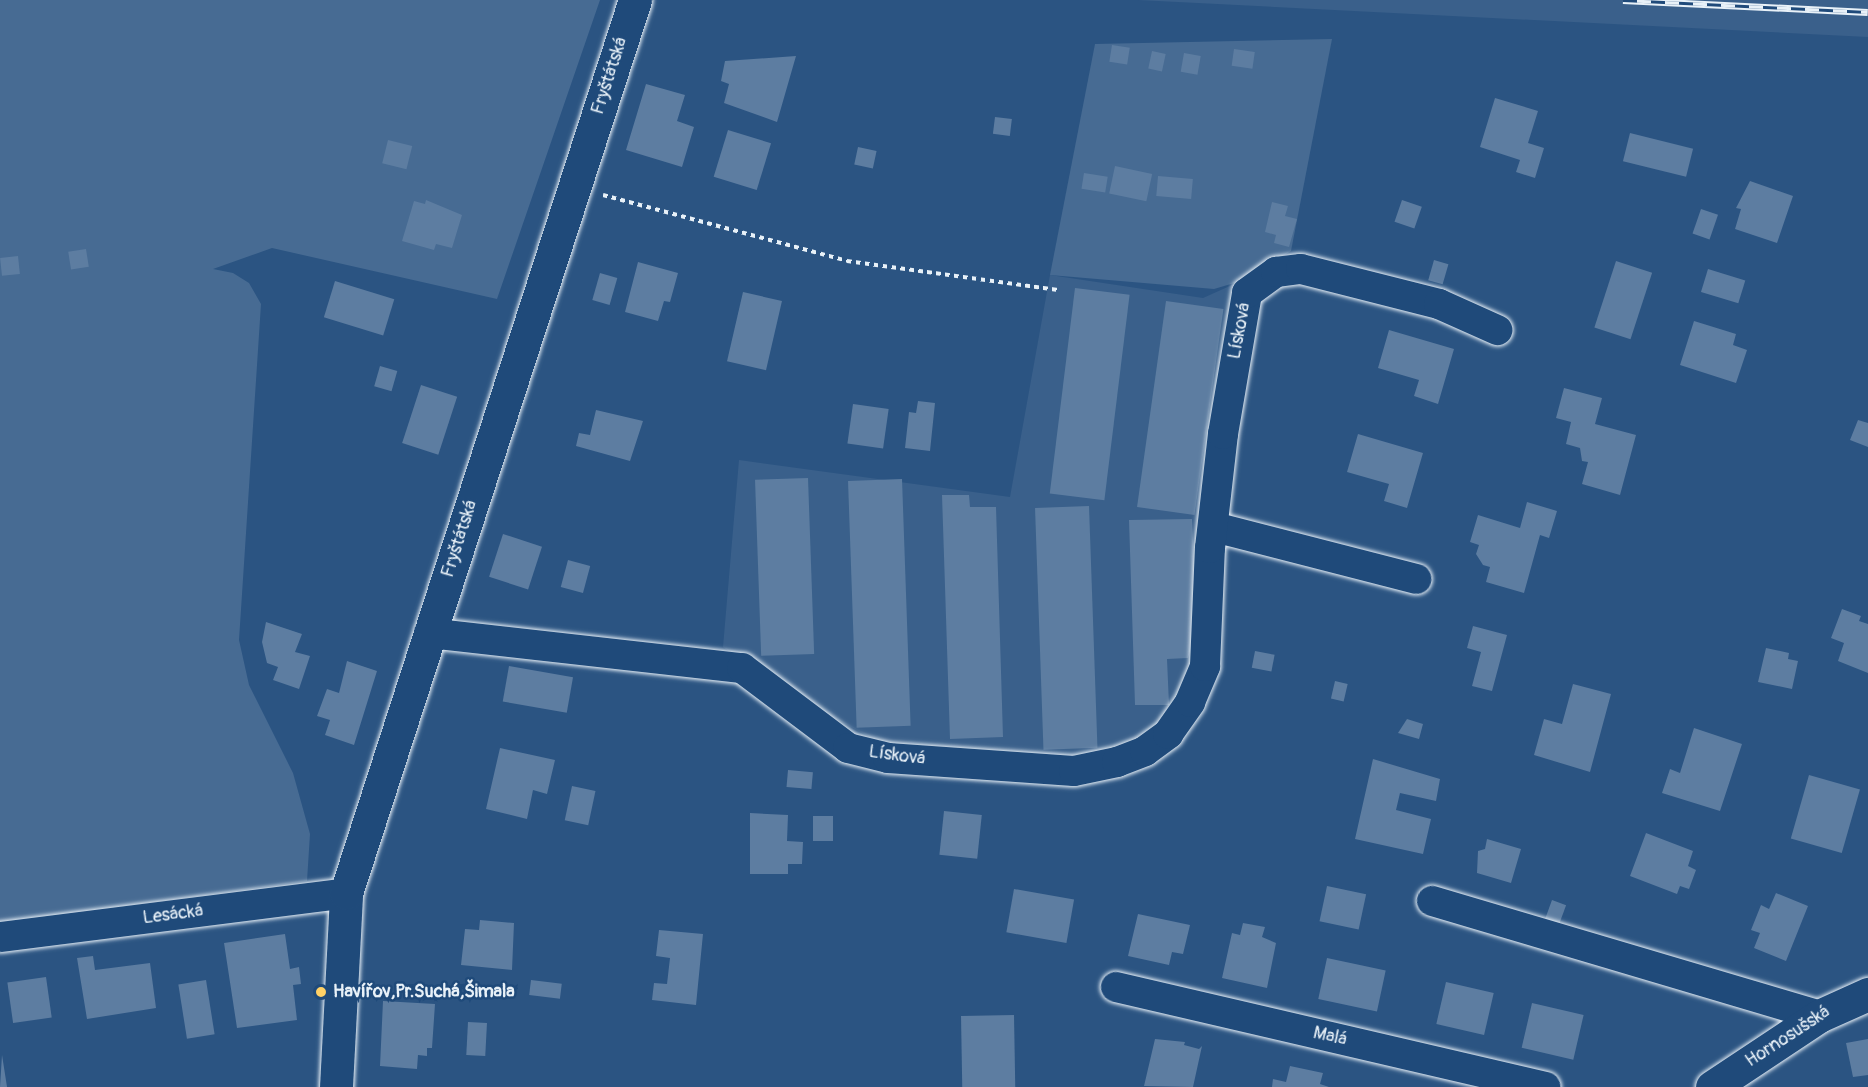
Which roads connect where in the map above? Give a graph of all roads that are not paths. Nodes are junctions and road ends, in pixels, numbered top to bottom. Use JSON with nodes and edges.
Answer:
{"nodes":[{"id":1,"x":635,"y":0,"type":"edge"},
{"id":2,"x":1497,"y":330,"type":"dead end"},
{"id":3,"x":1214,"y":527,"type":"junction"},
{"id":4,"x":1416,"y":579,"type":"dead end"},
{"id":5,"x":429,"y":633,"type":"junction"},
{"id":6,"x":346,"y":893,"type":"junction"},
{"id":7,"x":1432,"y":901,"type":"dead end"},
{"id":8,"x":0,"y":937,"type":"edge"},
{"id":9,"x":1116,"y":987,"type":"dead end"},
{"id":10,"x":1868,"y":994,"type":"edge"},
{"id":11,"x":1819,"y":1016,"type":"junction"},
{"id":12,"x":1720,"y":1084,"type":"edge"},
{"id":13,"x":336,"y":1087,"type":"edge"},
{"id":14,"x":1545,"y":1087,"type":"edge"}],
"edges":[{"from":1,"to":5,"type":"street","name":"Fryštátská"},
{"from":2,"to":3,"type":"street","name":"Lísková"},
{"from":3,"to":4,"type":"street"},
{"from":3,"to":5,"type":"street","name":"Lísková"},
{"from":5,"to":6,"type":"street","name":"Fryštátská"},
{"from":6,"to":8,"type":"street","name":"Lesácká"},
{"from":6,"to":13,"type":"street","name":"Fryštátská"},
{"from":7,"to":11,"type":"street"},
{"from":9,"to":14,"type":"street","name":"Malá"},
{"from":10,"to":11,"type":"street","name":"Hornosušská"},
{"from":11,"to":12,"type":"street","name":"Hornosušská"}]}
